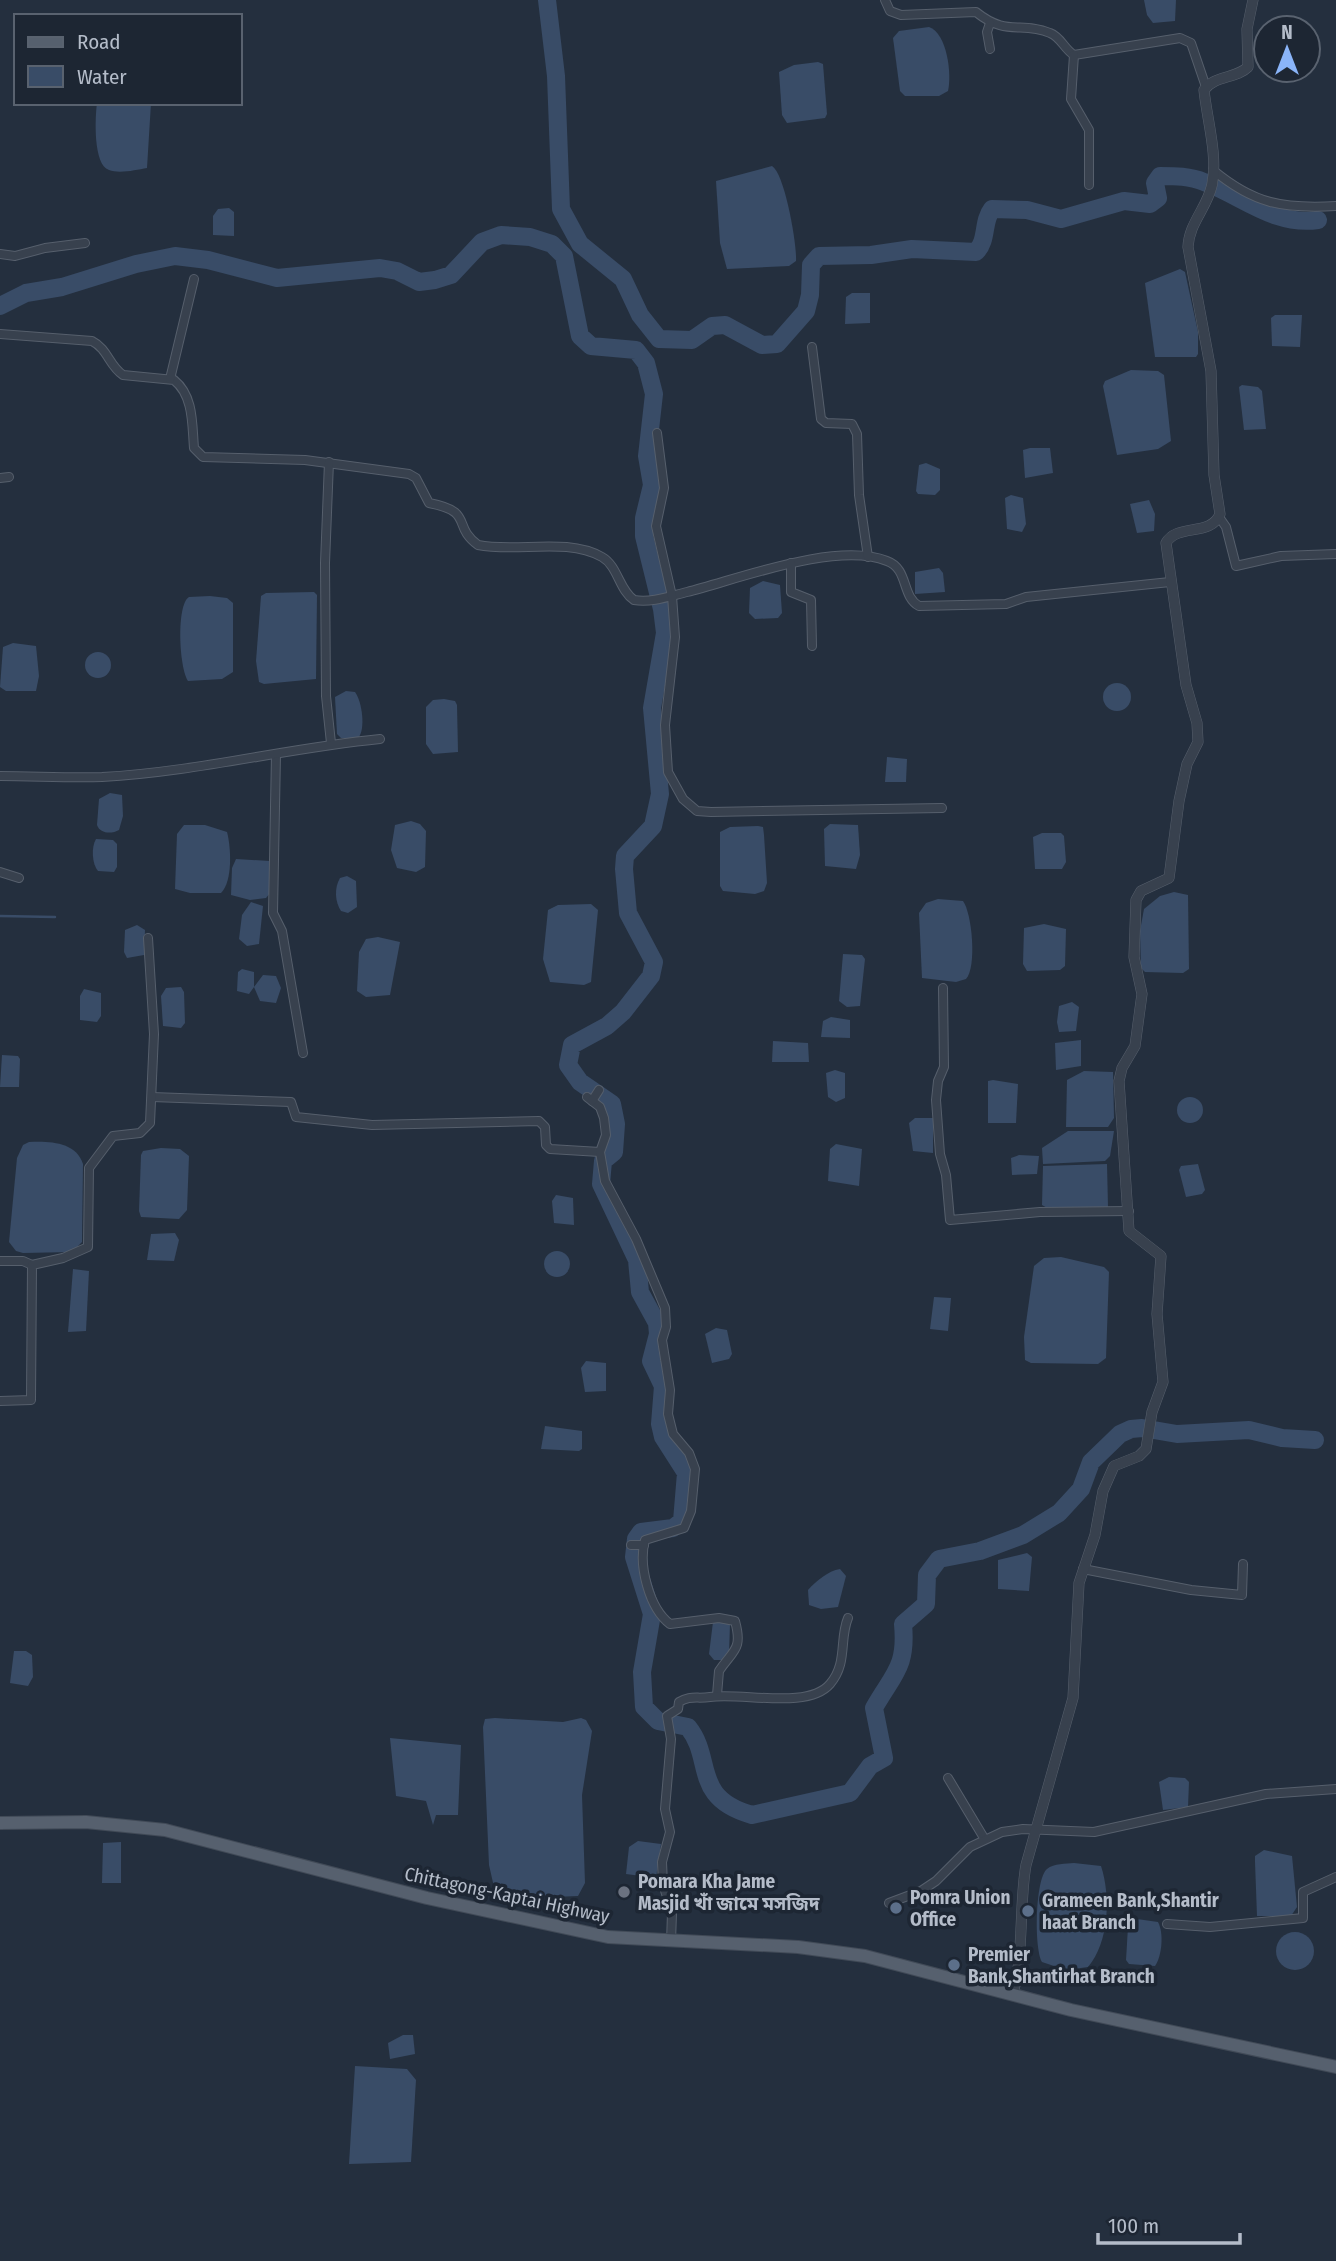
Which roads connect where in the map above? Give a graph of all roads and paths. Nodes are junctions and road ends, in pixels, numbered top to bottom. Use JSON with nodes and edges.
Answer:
{"nodes":[{"id":1,"x":885,"y":0,"type":"edge"},
{"id":2,"x":1253,"y":0,"type":"edge"},
{"id":3,"x":990,"y":23,"type":"junction"},
{"id":4,"x":990,"y":49,"type":"dead end"},
{"id":5,"x":1074,"y":55,"type":"junction"},
{"id":6,"x":1206,"y":86,"type":"junction"},
{"id":7,"x":1213,"y":173,"type":"junction"},
{"id":8,"x":1089,"y":185,"type":"dead end"},
{"id":9,"x":1336,"y":206,"type":"edge"},
{"id":10,"x":85,"y":243,"type":"dead end"},
{"id":11,"x":0,"y":254,"type":"edge"},
{"id":12,"x":194,"y":279,"type":"dead end"},
{"id":13,"x":0,"y":334,"type":"edge"},
{"id":14,"x":812,"y":347,"type":"dead end"},
{"id":15,"x":170,"y":379,"type":"junction"},
{"id":16,"x":657,"y":433,"type":"dead end"},
{"id":17,"x":329,"y":462,"type":"junction"},
{"id":18,"x":1219,"y":517,"type":"junction"},
{"id":19,"x":1336,"y":554,"type":"edge"},
{"id":20,"x":868,"y":557,"type":"junction"},
{"id":21,"x":791,"y":563,"type":"junction"},
{"id":22,"x":1170,"y":582,"type":"junction"},
{"id":23,"x":669,"y":596,"type":"junction"},
{"id":24,"x":812,"y":646,"type":"dead end"},
{"id":25,"x":380,"y":739,"type":"dead end"},
{"id":26,"x":331,"y":743,"type":"junction"},
{"id":27,"x":276,"y":754,"type":"junction"},
{"id":28,"x":0,"y":776,"type":"edge"},
{"id":29,"x":942,"y":808,"type":"dead end"},
{"id":30,"x":0,"y":872,"type":"edge"},
{"id":31,"x":19,"y":877,"type":"dead end"},
{"id":32,"x":149,"y":938,"type":"dead end"},
{"id":33,"x":943,"y":988,"type":"dead end"},
{"id":34,"x":303,"y":1053,"type":"dead end"},
{"id":35,"x":152,"y":1097,"type":"junction"},
{"id":36,"x":593,"y":1097,"type":"dead end"},
{"id":37,"x":600,"y":1152,"type":"junction"},
{"id":38,"x":1129,"y":1211,"type":"junction"},
{"id":39,"x":0,"y":1261,"type":"edge"},
{"id":40,"x":32,"y":1265,"type":"junction"},
{"id":41,"x":0,"y":1401,"type":"edge"},
{"id":42,"x":1243,"y":1564,"type":"dead end"},
{"id":43,"x":1083,"y":1569,"type":"junction"},
{"id":44,"x":848,"y":1618,"type":"dead end"},
{"id":45,"x":717,"y":1695,"type":"junction"},
{"id":46,"x":948,"y":1778,"type":"dead end"},
{"id":47,"x":1336,"y":1789,"type":"edge"},
{"id":48,"x":0,"y":1823,"type":"edge"},
{"id":49,"x":1035,"y":1830,"type":"junction"},
{"id":50,"x":984,"y":1838,"type":"junction"},
{"id":51,"x":1336,"y":1877,"type":"edge"},
{"id":52,"x":889,"y":1903,"type":"dead end"},
{"id":53,"x":1167,"y":1924,"type":"dead end"},
{"id":54,"x":671,"y":1942,"type":"junction"},
{"id":55,"x":1012,"y":1995,"type":"junction"},
{"id":56,"x":1336,"y":2067,"type":"edge"}],
"edges":[{"from":1,"to":3,"type":"street"},
{"from":2,"to":6,"type":"street"},
{"from":3,"to":4,"type":"street"},
{"from":3,"to":5,"type":"street"},
{"from":5,"to":6,"type":"street"},
{"from":5,"to":8,"type":"street"},
{"from":6,"to":7,"type":"street"},
{"from":7,"to":9,"type":"street"},
{"from":7,"to":18,"type":"street"},
{"from":10,"to":11,"type":"street"},
{"from":12,"to":15,"type":"street"},
{"from":13,"to":15,"type":"street"},
{"from":14,"to":20,"type":"street"},
{"from":15,"to":17,"type":"street"},
{"from":16,"to":23,"type":"street"},
{"from":17,"to":23,"type":"street"},
{"from":17,"to":26,"type":"street"},
{"from":18,"to":19,"type":"street"},
{"from":18,"to":22,"type":"street"},
{"from":20,"to":21,"type":"street"},
{"from":20,"to":22,"type":"street"},
{"from":21,"to":23,"type":"street"},
{"from":21,"to":24,"type":"street"},
{"from":22,"to":38,"type":"street"},
{"from":23,"to":29,"type":"street"},
{"from":25,"to":26,"type":"street"},
{"from":26,"to":27,"type":"street"},
{"from":27,"to":28,"type":"street"},
{"from":27,"to":34,"type":"street"},
{"from":30,"to":31,"type":"street"},
{"from":32,"to":35,"type":"street"},
{"from":33,"to":38,"type":"street"},
{"from":35,"to":37,"type":"street"},
{"from":35,"to":40,"type":"street"},
{"from":36,"to":37,"type":"street"},
{"from":37,"to":45,"type":"street"},
{"from":38,"to":43,"type":"street"},
{"from":39,"to":40,"type":"street"},
{"from":40,"to":41,"type":"street"},
{"from":42,"to":43,"type":"street"},
{"from":43,"to":49,"type":"street"},
{"from":44,"to":45,"type":"street"},
{"from":45,"to":54,"type":"street"},
{"from":46,"to":50,"type":"street"},
{"from":47,"to":49,"type":"street"},
{"from":48,"to":54,"type":"main road","name":"Chittagong-Kaptai Highway"},
{"from":49,"to":50,"type":"street"},
{"from":49,"to":55,"type":"street"},
{"from":50,"to":52,"type":"street"},
{"from":51,"to":53,"type":"street"},
{"from":54,"to":55,"type":"main road","name":"Chittagong-Kaptai Highway"},
{"from":55,"to":56,"type":"main road","name":"Chittagong-Kaptai Highway"}]}
